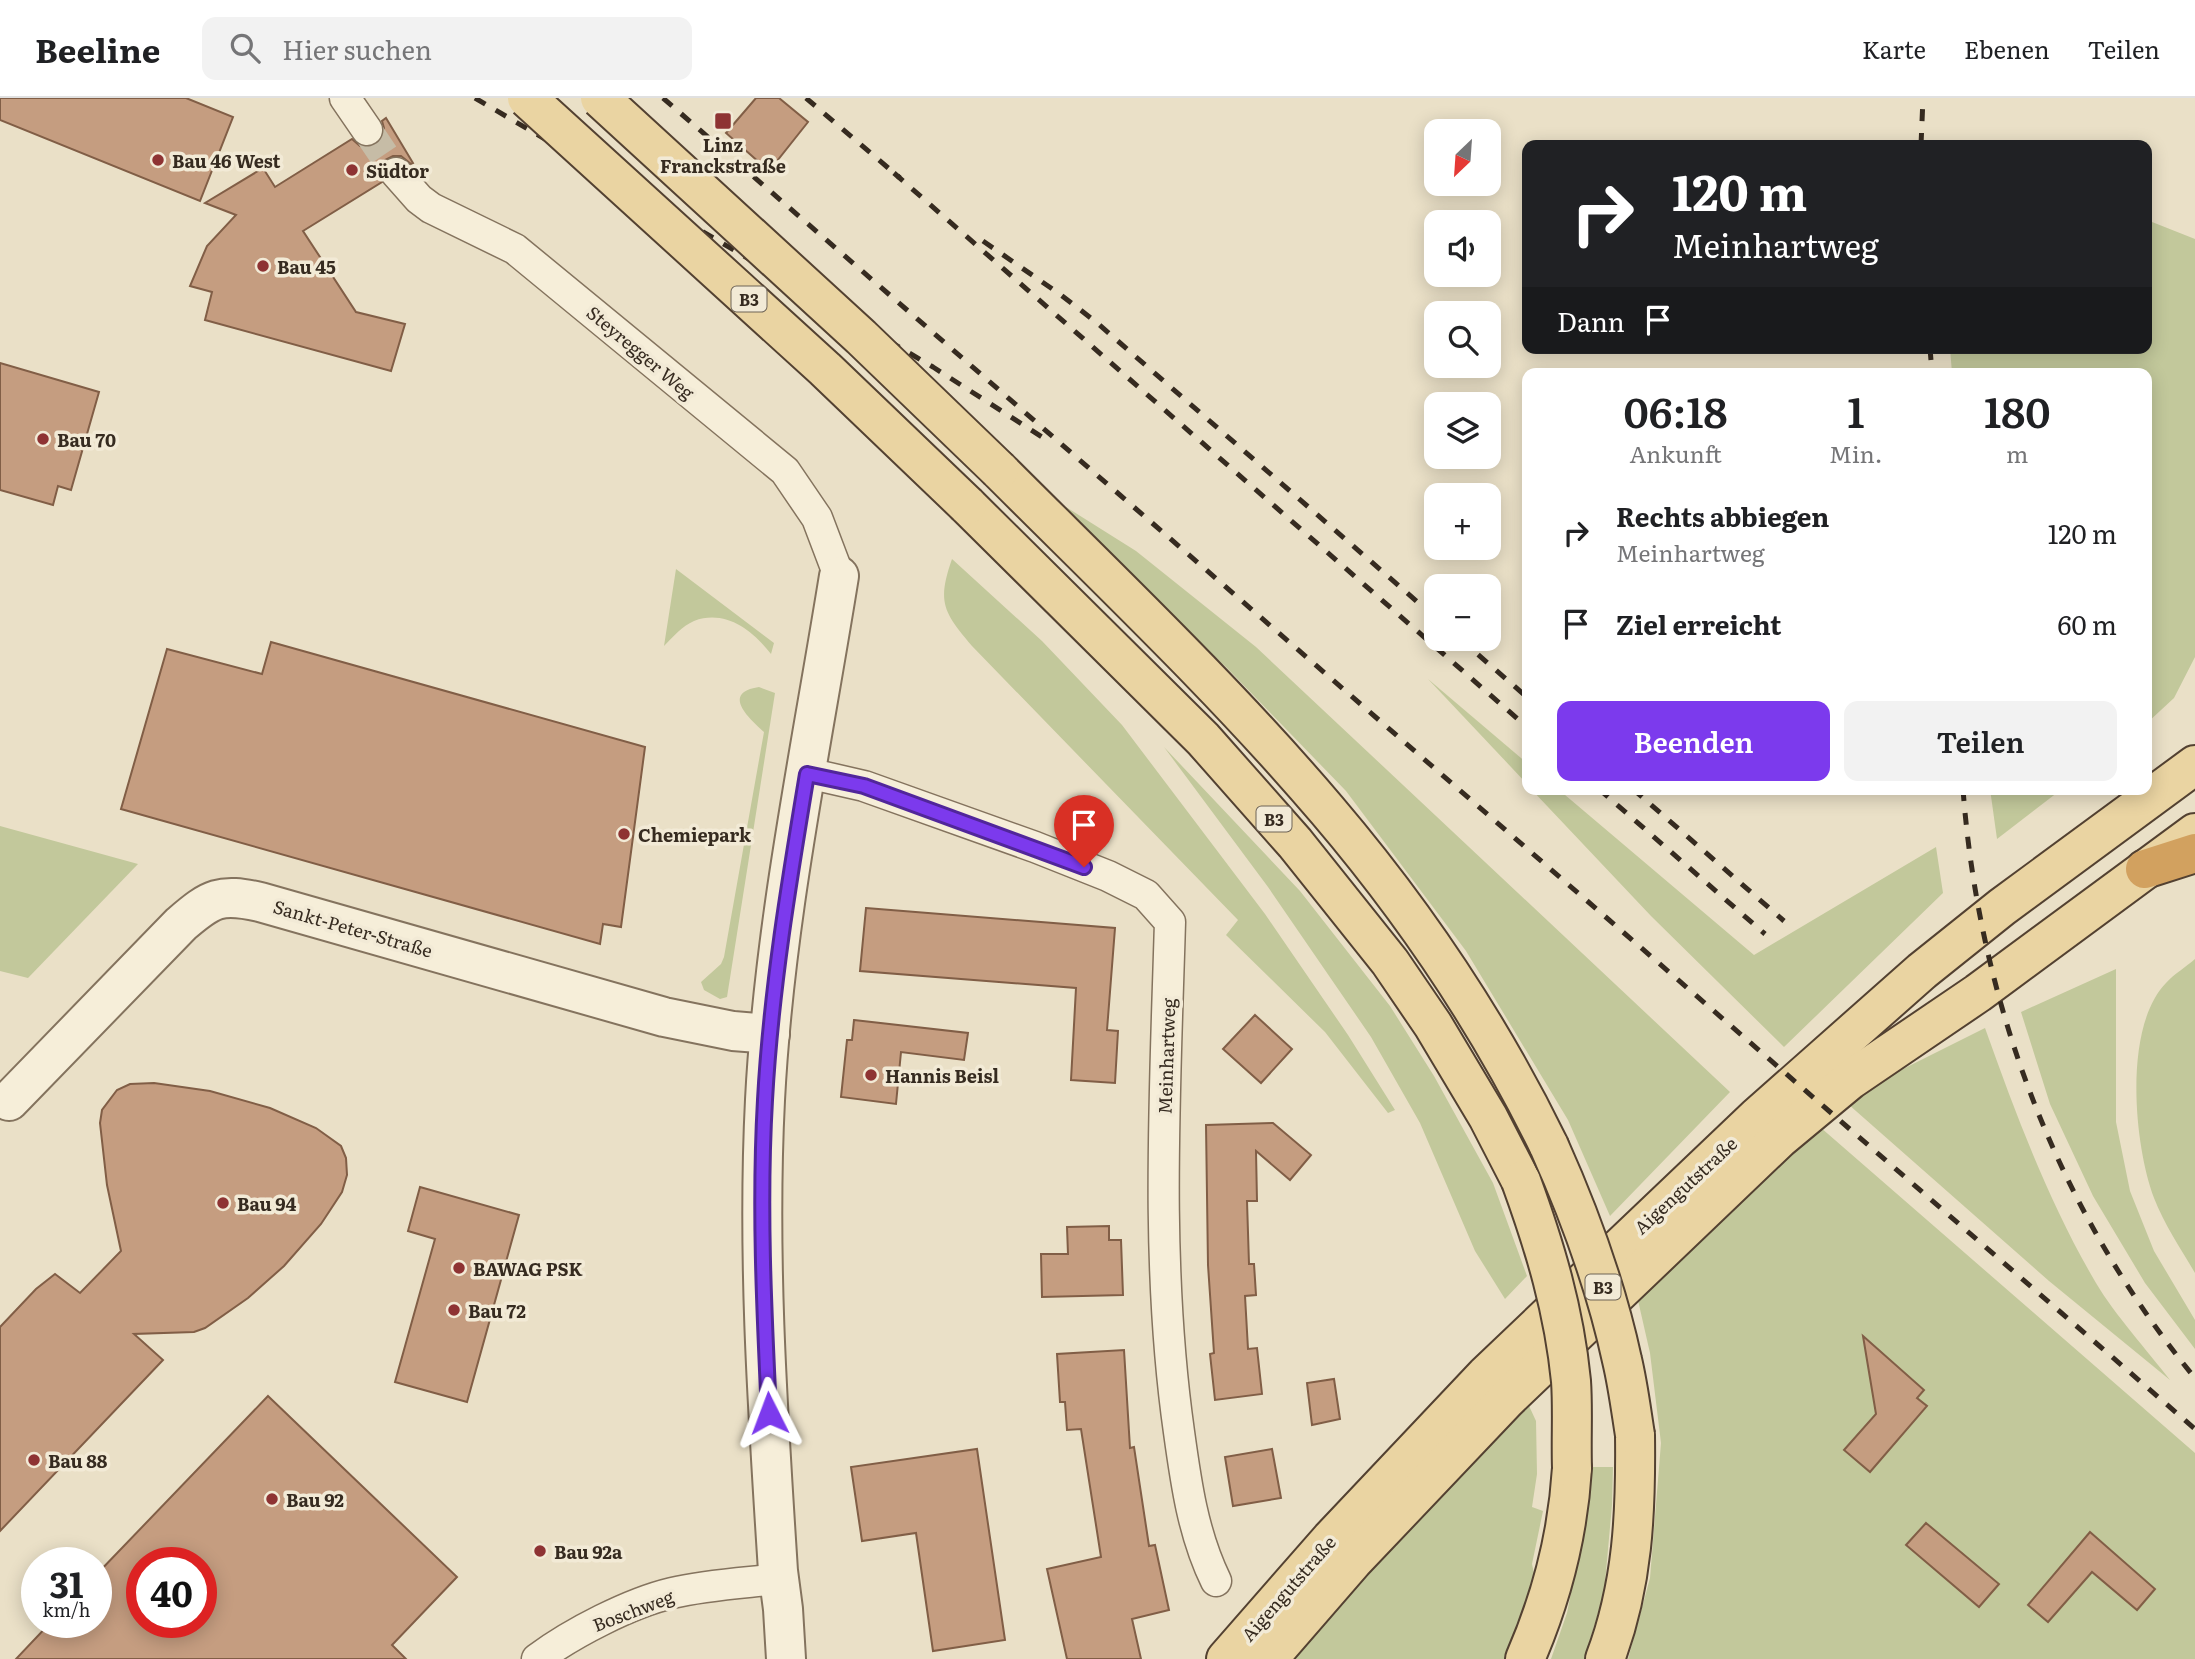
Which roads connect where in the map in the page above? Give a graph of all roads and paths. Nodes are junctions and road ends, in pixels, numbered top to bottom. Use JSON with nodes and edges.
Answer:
{"nodes":[{"id":1,"x":345,"y":98,"type":"edge"},
{"id":2,"x":527,"y":98,"type":"edge"},
{"id":3,"x":600,"y":98,"type":"edge"},
{"id":4,"x":367,"y":130,"type":"tunnel mouth"},
{"id":5,"x":396,"y":173,"type":"tunnel mouth"},
{"id":6,"x":839,"y":576,"type":"joint"},
{"id":7,"x":2195,"y":750,"type":"edge"},
{"id":8,"x":807,"y":774,"type":"junction"},
{"id":9,"x":2183,"y":774,"type":"edge"},
{"id":10,"x":2195,"y":833,"type":"edge"},
{"id":11,"x":2195,"y":853,"type":"edge"},
{"id":12,"x":2145,"y":869,"type":"junction"},
{"id":13,"x":770,"y":1034,"type":"junction"},
{"id":14,"x":4,"y":1105,"type":"edge"},
{"id":15,"x":1216,"y":1581,"type":"dead end"},
{"id":16,"x":781,"y":1594,"type":"junction"},
{"id":17,"x":537,"y":1659,"type":"edge"},
{"id":18,"x":786,"y":1659,"type":"edge"},
{"id":19,"x":806,"y":1659,"type":"edge"},
{"id":20,"x":1226,"y":1659,"type":"edge"},
{"id":21,"x":1268,"y":1659,"type":"edge"},
{"id":22,"x":1525,"y":1659,"type":"edge"},
{"id":23,"x":1605,"y":1659,"type":"edge"}],
"edges":[{"from":1,"to":4,"type":"street"},
{"from":2,"to":22,"type":"main road","number":"B3","bridge":true},
{"from":3,"to":23,"type":"main road","number":"B3","bridge":true},
{"from":5,"to":6,"type":"street","name":"Steyregger Weg"},
{"from":6,"to":8,"type":"street"},
{"from":7,"to":9,"type":"street"},
{"from":8,"to":13,"type":"street"},
{"from":8,"to":15,"type":"street","name":"Meinhartweg"},
{"from":9,"to":20,"type":"main road","name":"Aigengutstraße"},
{"from":10,"to":12,"type":"main road","name":"Aigengutstraße"},
{"from":11,"to":12,"type":"highway"},
{"from":12,"to":21,"type":"main road","name":"Aigengutstraße"},
{"from":13,"to":14,"type":"street","name":"Sankt-Peter-Straße"},
{"from":13,"to":16,"type":"street"},
{"from":16,"to":17,"type":"street","name":"Boschweg"},
{"from":16,"to":18,"type":"street"},
{"from":16,"to":19,"type":"street"}]}
